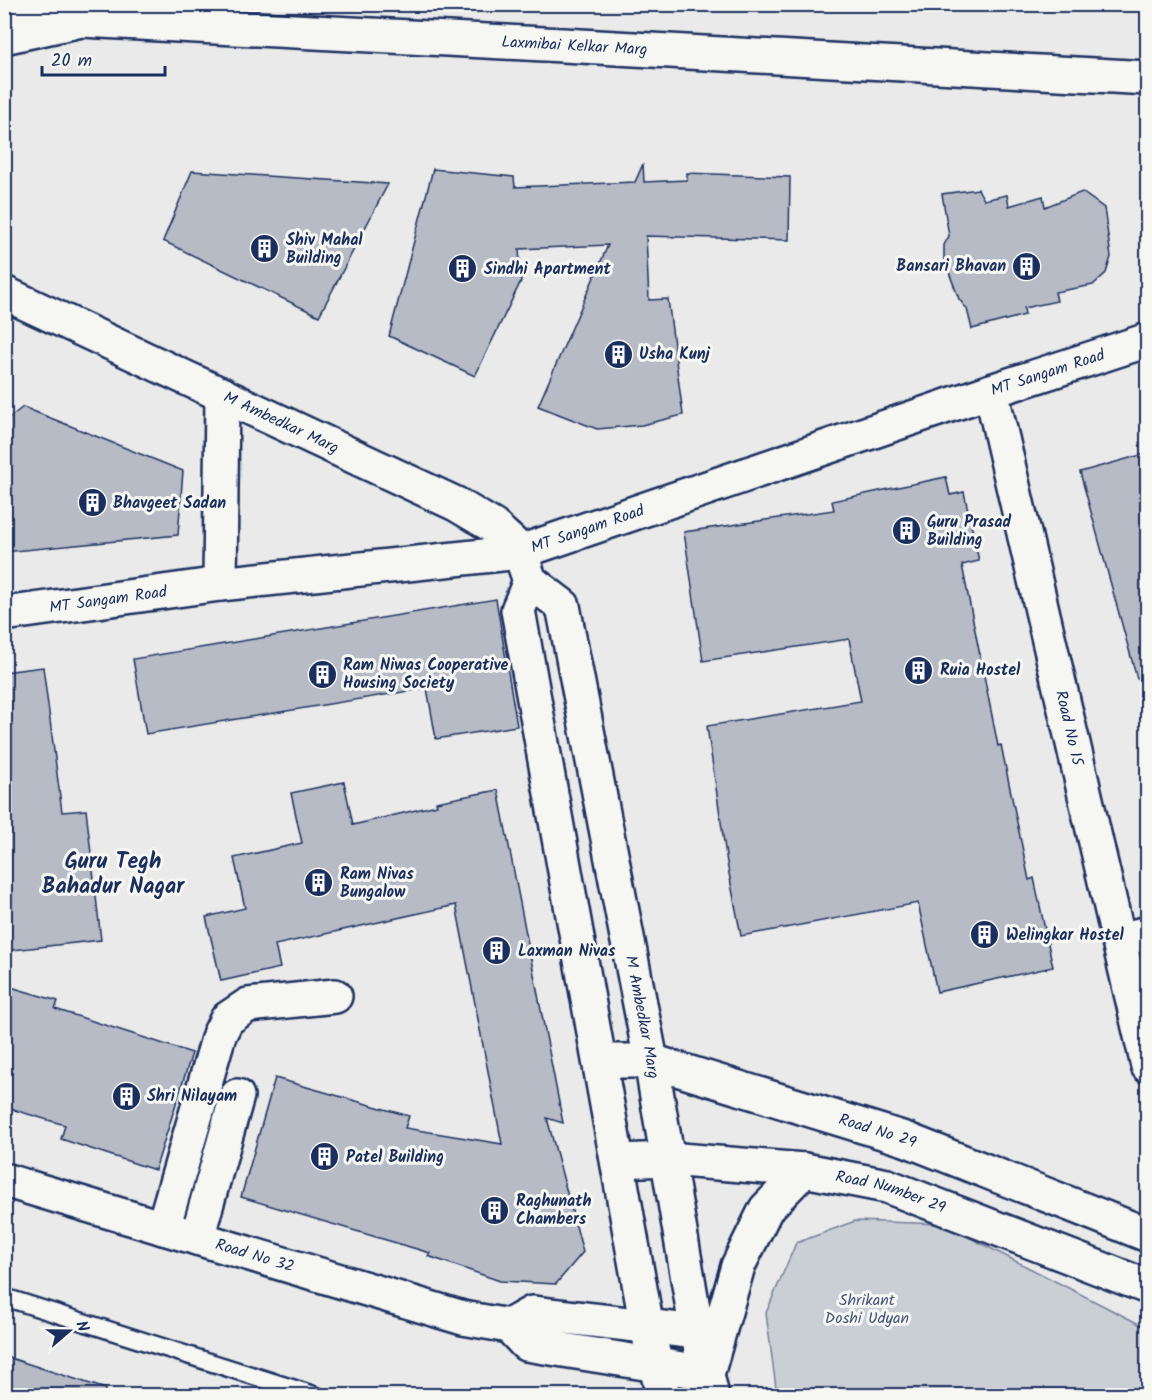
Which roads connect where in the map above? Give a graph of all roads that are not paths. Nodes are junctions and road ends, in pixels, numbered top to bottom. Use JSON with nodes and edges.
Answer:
{"nodes":[{"id":1,"x":4,"y":5,"type":"edge"},
{"id":2,"x":82,"y":20,"type":"junction"},
{"id":3,"x":4,"y":37,"type":"edge"},
{"id":4,"x":1148,"y":78,"type":"edge"},
{"id":5,"x":4,"y":293,"type":"edge"},
{"id":6,"x":1148,"y":340,"type":"edge"},
{"id":7,"x":991,"y":391,"type":"junction"},
{"id":8,"x":222,"y":394,"type":"junction"},
{"id":9,"x":525,"y":566,"type":"junction"},
{"id":10,"x":220,"y":584,"type":"junction"},
{"id":11,"x":4,"y":615,"type":"edge"},
{"id":12,"x":1133,"y":936,"type":"edge"},
{"id":13,"x":335,"y":996,"type":"dead end"},
{"id":14,"x":651,"y":1060,"type":"junction"},
{"id":15,"x":600,"y":1061,"type":"junction"},
{"id":16,"x":1148,"y":1066,"type":"edge"},
{"id":17,"x":188,"y":1078,"type":"dead end"},
{"id":18,"x":237,"y":1096,"type":"dead end"},
{"id":19,"x":668,"y":1159,"type":"junction"},
{"id":20,"x":618,"y":1161,"type":"junction"},
{"id":21,"x":804,"y":1170,"type":"junction"},
{"id":22,"x":4,"y":1180,"type":"edge"},
{"id":23,"x":155,"y":1225,"type":"junction"},
{"id":24,"x":1148,"y":1235,"type":"edge"},
{"id":25,"x":197,"y":1238,"type":"junction"},
{"id":26,"x":1148,"y":1287,"type":"edge"},
{"id":27,"x":4,"y":1297,"type":"edge"},
{"id":28,"x":509,"y":1326,"type":"junction"},
{"id":29,"x":647,"y":1327,"type":"junction"},
{"id":30,"x":697,"y":1332,"type":"junction"},
{"id":31,"x":659,"y":1380,"type":"edge"},
{"id":32,"x":710,"y":1384,"type":"edge"},
{"id":33,"x":317,"y":1395,"type":"edge"}],
"edges":[{"from":1,"to":2,"type":"main road"},
{"from":2,"to":3,"type":"main road","name":"Laxmibai Kelkar Marg"},
{"from":2,"to":4,"type":"main road","name":"Laxmibai Kelkar Marg"},
{"from":5,"to":8,"type":"main road","name":"M Ambedkar Marg"},
{"from":6,"to":7,"type":"main road","name":"MT Sangam Road"},
{"from":7,"to":9,"type":"main road","name":"MT Sangam Road"},
{"from":7,"to":12,"type":"main road","name":"Road No 15"},
{"from":8,"to":9,"type":"main road","name":"M Ambedkar Marg"},
{"from":8,"to":10,"type":"main road"},
{"from":9,"to":10,"type":"main road","name":"MT Sangam Road"},
{"from":9,"to":14,"type":"main road","name":"M Ambedkar Marg"},
{"from":9,"to":15,"type":"main road"},
{"from":10,"to":11,"type":"main road","name":"MT Sangam Road"},
{"from":12,"to":16,"type":"main road","name":"Road No 15"},
{"from":13,"to":23,"type":"main road"},
{"from":14,"to":15,"type":"main road","name":"Road No 29"},
{"from":14,"to":19,"type":"main road","name":"M Ambedkar Marg"},
{"from":14,"to":24,"type":"main road","name":"Road No 29"},
{"from":15,"to":20,"type":"main road"},
{"from":17,"to":23,"type":"main road"},
{"from":18,"to":25,"type":"main road"},
{"from":19,"to":20,"type":"main road","name":"Road Number 29"},
{"from":19,"to":21,"type":"main road","name":"Road Number 29"},
{"from":19,"to":30,"type":"main road","name":"M Ambedkar Marg"},
{"from":20,"to":29,"type":"main road"},
{"from":21,"to":26,"type":"main road","name":"Road Number 29"},
{"from":21,"to":32,"type":"main road"},
{"from":22,"to":23,"type":"main road","name":"Road No 32"},
{"from":23,"to":25,"type":"main road","name":"Road No 32"},
{"from":25,"to":28,"type":"main road","name":"Road No 32"},
{"from":27,"to":33,"type":"lane"},
{"from":28,"to":29,"type":"main road"},
{"from":28,"to":31,"type":"main road"},
{"from":29,"to":30,"type":"main road"},
{"from":29,"to":31,"type":"main road"},
{"from":30,"to":32,"type":"main road","name":"M Ambedkar Marg"},
{"from":31,"to":32,"type":"main road"}]}
